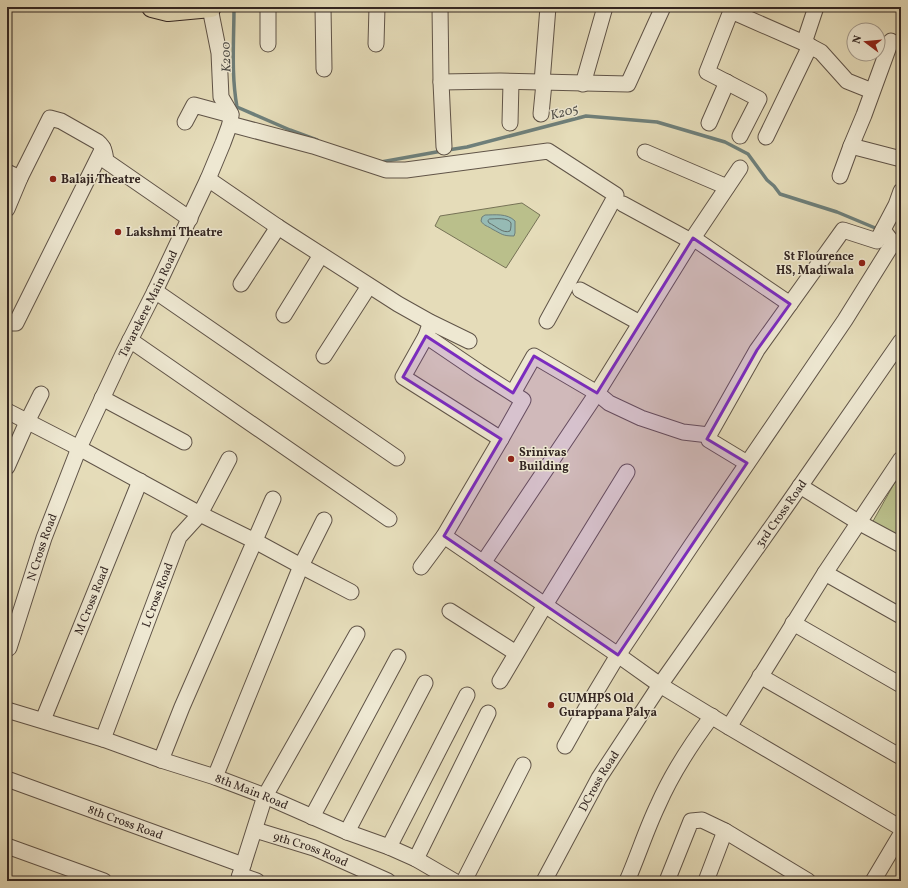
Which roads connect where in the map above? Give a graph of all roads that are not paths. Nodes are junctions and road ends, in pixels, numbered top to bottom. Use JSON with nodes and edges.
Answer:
{"nodes":[{"id":1,"x":211,"y":7,"type":"edge"},
{"id":2,"x":268,"y":7,"type":"edge"},
{"id":3,"x":323,"y":7,"type":"edge"},
{"id":4,"x":377,"y":7,"type":"edge"},
{"id":5,"x":440,"y":7,"type":"edge"},
{"id":6,"x":548,"y":7,"type":"edge"},
{"id":7,"x":605,"y":7,"type":"edge"},
{"id":8,"x":663,"y":7,"type":"edge"},
{"id":9,"x":816,"y":7,"type":"edge"},
{"id":10,"x":163,"y":8,"type":"edge"},
{"id":11,"x":891,"y":41,"type":"dead end"},
{"id":12,"x":268,"y":44,"type":"dead end"},
{"id":13,"x":376,"y":44,"type":"dead end"},
{"id":14,"x":807,"y":44,"type":"junction"},
{"id":15,"x":324,"y":69,"type":"dead end"},
{"id":16,"x":441,"y":82,"type":"junction"},
{"id":17,"x":511,"y":82,"type":"junction"},
{"id":18,"x":543,"y":82,"type":"junction"},
{"id":19,"x":726,"y":82,"type":"junction"},
{"id":20,"x":583,"y":84,"type":"junction"},
{"id":21,"x":872,"y":91,"type":"junction"},
{"id":22,"x":541,"y":114,"type":"dead end"},
{"id":23,"x":231,"y":118,"type":"junction"},
{"id":24,"x":185,"y":122,"type":"dead end"},
{"id":25,"x":510,"y":123,"type":"dead end"},
{"id":26,"x":709,"y":123,"type":"dead end"},
{"id":27,"x":740,"y":136,"type":"dead end"},
{"id":28,"x":766,"y":138,"type":"dead end"},
{"id":29,"x":851,"y":146,"type":"junction"},
{"id":30,"x":444,"y":147,"type":"dead end"},
{"id":31,"x":103,"y":148,"type":"junction"},
{"id":32,"x":645,"y":152,"type":"dead end"},
{"id":33,"x":901,"y":159,"type":"edge"},
{"id":34,"x":740,"y":168,"type":"dead end"},
{"id":35,"x":14,"y":175,"type":"edge"},
{"id":36,"x":840,"y":176,"type":"dead end"},
{"id":37,"x":208,"y":179,"type":"junction"},
{"id":38,"x":727,"y":187,"type":"junction"},
{"id":39,"x":899,"y":201,"type":"edge"},
{"id":40,"x":623,"y":204,"type":"dead end"},
{"id":41,"x":7,"y":209,"type":"edge"},
{"id":42,"x":190,"y":219,"type":"junction"},
{"id":43,"x":278,"y":227,"type":"junction"},
{"id":44,"x":882,"y":230,"type":"junction"},
{"id":45,"x":692,"y":240,"type":"junction"},
{"id":46,"x":321,"y":255,"type":"junction"},
{"id":47,"x":240,"y":284,"type":"dead end"},
{"id":48,"x":369,"y":286,"type":"junction"},
{"id":49,"x":580,"y":290,"type":"dead end"},
{"id":50,"x":155,"y":291,"type":"junction"},
{"id":51,"x":790,"y":304,"type":"junction"},
{"id":52,"x":284,"y":315,"type":"dead end"},
{"id":53,"x":547,"y":321,"type":"dead end"},
{"id":54,"x":8,"y":323,"type":"edge"},
{"id":55,"x":640,"y":323,"type":"junction"},
{"id":56,"x":428,"y":329,"type":"junction"},
{"id":57,"x":130,"y":340,"type":"junction"},
{"id":58,"x":469,"y":341,"type":"dead end"},
{"id":59,"x":901,"y":341,"type":"edge"},
{"id":60,"x":324,"y":356,"type":"dead end"},
{"id":61,"x":512,"y":393,"type":"junction"},
{"id":62,"x":597,"y":393,"type":"junction"},
{"id":63,"x":41,"y":394,"type":"dead end"},
{"id":64,"x":102,"y":398,"type":"junction"},
{"id":65,"x":7,"y":411,"type":"edge"},
{"id":66,"x":27,"y":422,"type":"junction"},
{"id":67,"x":709,"y":436,"type":"junction"},
{"id":68,"x":502,"y":439,"type":"junction"},
{"id":69,"x":184,"y":442,"type":"dead end"},
{"id":70,"x":79,"y":448,"type":"junction"},
{"id":71,"x":397,"y":458,"type":"dead end"},
{"id":72,"x":229,"y":459,"type":"dead end"},
{"id":73,"x":901,"y":459,"type":"edge"},
{"id":74,"x":747,"y":463,"type":"junction"},
{"id":75,"x":7,"y":467,"type":"edge"},
{"id":76,"x":627,"y":472,"type":"dead end"},
{"id":77,"x":896,"y":477,"type":"edge"},
{"id":78,"x":140,"y":481,"type":"junction"},
{"id":79,"x":800,"y":486,"type":"junction"},
{"id":80,"x":273,"y":499,"type":"dead end"},
{"id":81,"x":200,"y":514,"type":"junction"},
{"id":82,"x":324,"y":520,"type":"dead end"},
{"id":83,"x":389,"y":520,"type":"dead end"},
{"id":84,"x":858,"y":522,"type":"junction"},
{"id":85,"x":444,"y":536,"type":"junction"},
{"id":86,"x":255,"y":541,"type":"junction"},
{"id":87,"x":901,"y":545,"type":"edge"},
{"id":88,"x":483,"y":563,"type":"junction"},
{"id":89,"x":301,"y":566,"type":"junction"},
{"id":90,"x":421,"y":567,"type":"dead end"},
{"id":91,"x":825,"y":573,"type":"junction"},
{"id":92,"x":351,"y":592,"type":"dead end"},
{"id":93,"x":545,"y":605,"type":"junction"},
{"id":94,"x":450,"y":612,"type":"dead end"},
{"id":95,"x":901,"y":616,"type":"edge"},
{"id":96,"x":793,"y":623,"type":"junction"},
{"id":97,"x":357,"y":634,"type":"dead end"},
{"id":98,"x":9,"y":648,"type":"dead end"},
{"id":99,"x":516,"y":653,"type":"junction"},
{"id":100,"x":618,"y":654,"type":"junction"},
{"id":101,"x":398,"y":657,"type":"dead end"},
{"id":102,"x":760,"y":676,"type":"junction"},
{"id":103,"x":500,"y":681,"type":"dead end"},
{"id":104,"x":425,"y":684,"type":"dead end"},
{"id":105,"x":660,"y":684,"type":"junction"},
{"id":106,"x":901,"y":685,"type":"edge"},
{"id":107,"x":467,"y":695,"type":"dead end"},
{"id":108,"x":7,"y":710,"type":"edge"},
{"id":109,"x":488,"y":713,"type":"dead end"},
{"id":110,"x":712,"y":716,"type":"junction"},
{"id":111,"x":43,"y":720,"type":"junction"},
{"id":112,"x":729,"y":727,"type":"junction"},
{"id":113,"x":103,"y":739,"type":"junction"},
{"id":114,"x":565,"y":746,"type":"dead end"},
{"id":115,"x":901,"y":758,"type":"edge"},
{"id":116,"x":161,"y":760,"type":"junction"},
{"id":117,"x":523,"y":765,"type":"dead end"},
{"id":118,"x":215,"y":777,"type":"junction"},
{"id":119,"x":7,"y":779,"type":"edge"},
{"id":120,"x":266,"y":796,"type":"junction"},
{"id":121,"x":312,"y":817,"type":"junction"},
{"id":122,"x":901,"y":828,"type":"edge"},
{"id":123,"x":254,"y":830,"type":"junction"},
{"id":124,"x":725,"y":831,"type":"junction"},
{"id":125,"x":347,"y":832,"type":"junction"},
{"id":126,"x":901,"y":834,"type":"edge"},
{"id":127,"x":7,"y":846,"type":"edge"},
{"id":128,"x":389,"y":847,"type":"junction"},
{"id":129,"x":416,"y":859,"type":"junction"},
{"id":130,"x":240,"y":874,"type":"edge"},
{"id":131,"x":802,"y":879,"type":"edge"},
{"id":132,"x":104,"y":881,"type":"edge"},
{"id":133,"x":257,"y":881,"type":"edge"},
{"id":134,"x":388,"y":881,"type":"edge"},
{"id":135,"x":454,"y":881,"type":"edge"},
{"id":136,"x":464,"y":881,"type":"edge"},
{"id":137,"x":544,"y":881,"type":"edge"},
{"id":138,"x":627,"y":881,"type":"edge"},
{"id":139,"x":667,"y":881,"type":"edge"},
{"id":140,"x":706,"y":881,"type":"edge"},
{"id":141,"x":873,"y":881,"type":"edge"}],
"edges":[{"from":1,"to":10,"type":"main road"},
{"from":1,"to":23,"type":"street"},
{"from":2,"to":12,"type":"street"},
{"from":3,"to":15,"type":"street"},
{"from":4,"to":13,"type":"street"},
{"from":5,"to":16,"type":"street"},
{"from":6,"to":18,"type":"street"},
{"from":7,"to":20,"type":"street"},
{"from":8,"to":20,"type":"street"},
{"from":9,"to":14,"type":"street"},
{"from":11,"to":21,"type":"street"},
{"from":14,"to":19,"type":"street"},
{"from":14,"to":21,"type":"street"},
{"from":14,"to":28,"type":"street"},
{"from":16,"to":17,"type":"street"},
{"from":16,"to":30,"type":"street"},
{"from":17,"to":18,"type":"street"},
{"from":17,"to":25,"type":"street"},
{"from":18,"to":20,"type":"street"},
{"from":18,"to":22,"type":"street"},
{"from":19,"to":26,"type":"street"},
{"from":19,"to":27,"type":"street"},
{"from":21,"to":29,"type":"street"},
{"from":23,"to":24,"type":"street"},
{"from":23,"to":37,"type":"street","name":"Tavarekere Main Road"},
{"from":23,"to":53,"type":"street"},
{"from":29,"to":33,"type":"street"},
{"from":29,"to":36,"type":"street"},
{"from":31,"to":35,"type":"street"},
{"from":31,"to":42,"type":"street"},
{"from":31,"to":54,"type":"street"},
{"from":32,"to":38,"type":"street"},
{"from":34,"to":38,"type":"street"},
{"from":35,"to":41,"type":"street"},
{"from":37,"to":42,"type":"street","name":"Tavarekere Main Road"},
{"from":37,"to":43,"type":"street"},
{"from":38,"to":45,"type":"street"},
{"from":39,"to":44,"type":"street"},
{"from":40,"to":45,"type":"street"},
{"from":42,"to":50,"type":"street","name":"Tavarekere Main Road"},
{"from":43,"to":46,"type":"street"},
{"from":43,"to":47,"type":"street"},
{"from":44,"to":51,"type":"street"},
{"from":44,"to":74,"type":"street"},
{"from":45,"to":51,"type":"street"},
{"from":45,"to":55,"type":"street"},
{"from":46,"to":48,"type":"street"},
{"from":46,"to":52,"type":"street"},
{"from":48,"to":56,"type":"street"},
{"from":48,"to":60,"type":"street"},
{"from":49,"to":55,"type":"street"},
{"from":50,"to":57,"type":"street","name":"Tavarekere Main Road"},
{"from":50,"to":71,"type":"street"},
{"from":51,"to":67,"type":"street"},
{"from":55,"to":62,"type":"street"},
{"from":56,"to":58,"type":"street"},
{"from":56,"to":61,"type":"street"},
{"from":56,"to":68,"type":"street"},
{"from":57,"to":64,"type":"street","name":"Tavarekere Main Road"},
{"from":57,"to":83,"type":"street"},
{"from":59,"to":79,"type":"street","name":"3rd Cross Road"},
{"from":61,"to":62,"type":"street"},
{"from":61,"to":68,"type":"street"},
{"from":62,"to":67,"type":"street"},
{"from":62,"to":88,"type":"street"},
{"from":63,"to":66,"type":"street"},
{"from":64,"to":69,"type":"street"},
{"from":64,"to":70,"type":"street","name":"Tavarekere Main Road"},
{"from":65,"to":66,"type":"street"},
{"from":66,"to":70,"type":"street"},
{"from":66,"to":75,"type":"street"},
{"from":67,"to":74,"type":"street"},
{"from":68,"to":85,"type":"street"},
{"from":70,"to":78,"type":"street"},
{"from":70,"to":98,"type":"street","name":"N Cross Road"},
{"from":72,"to":81,"type":"street","name":"L Cross Road"},
{"from":73,"to":77,"type":"street"},
{"from":74,"to":100,"type":"street"},
{"from":76,"to":93,"type":"street"},
{"from":77,"to":84,"type":"street"},
{"from":78,"to":81,"type":"street"},
{"from":78,"to":111,"type":"street","name":"M Cross Road"},
{"from":79,"to":84,"type":"street"},
{"from":79,"to":105,"type":"street","name":"3rd Cross Road"},
{"from":80,"to":86,"type":"street"},
{"from":81,"to":86,"type":"street"},
{"from":81,"to":113,"type":"street","name":"L Cross Road"},
{"from":82,"to":89,"type":"street"},
{"from":84,"to":87,"type":"street"},
{"from":84,"to":91,"type":"street"},
{"from":85,"to":88,"type":"street"},
{"from":85,"to":90,"type":"street"},
{"from":86,"to":89,"type":"street"},
{"from":86,"to":116,"type":"street"},
{"from":88,"to":93,"type":"street"},
{"from":89,"to":92,"type":"street"},
{"from":89,"to":118,"type":"street"},
{"from":91,"to":95,"type":"street"},
{"from":91,"to":96,"type":"street"},
{"from":93,"to":99,"type":"street"},
{"from":93,"to":100,"type":"street"},
{"from":94,"to":99,"type":"street"},
{"from":96,"to":102,"type":"street"},
{"from":96,"to":106,"type":"street"},
{"from":97,"to":120,"type":"street"},
{"from":99,"to":103,"type":"street"},
{"from":100,"to":105,"type":"street"},
{"from":100,"to":114,"type":"street"},
{"from":101,"to":121,"type":"street"},
{"from":102,"to":112,"type":"street"},
{"from":102,"to":115,"type":"street"},
{"from":104,"to":125,"type":"street"},
{"from":105,"to":110,"type":"street"},
{"from":105,"to":137,"type":"street","name":"DCross Road"},
{"from":107,"to":128,"type":"street"},
{"from":108,"to":111,"type":"street","name":"8th Main Road"},
{"from":109,"to":129,"type":"street"},
{"from":110,"to":112,"type":"street"},
{"from":110,"to":138,"type":"street"},
{"from":111,"to":113,"type":"street","name":"8th Main Road"},
{"from":112,"to":122,"type":"street"},
{"from":113,"to":116,"type":"street","name":"8th Main Road"},
{"from":116,"to":118,"type":"street","name":"8th Main Road"},
{"from":117,"to":136,"type":"street"},
{"from":118,"to":120,"type":"street","name":"8th Main Road"},
{"from":119,"to":130,"type":"street","name":"8th Cross Road"},
{"from":120,"to":121,"type":"street","name":"8th Main Road"},
{"from":120,"to":123,"type":"street"},
{"from":121,"to":125,"type":"street","name":"8th Main Road"},
{"from":123,"to":130,"type":"street"},
{"from":123,"to":134,"type":"street","name":"9th Cross Road"},
{"from":124,"to":131,"type":"street"},
{"from":124,"to":139,"type":"street"},
{"from":124,"to":140,"type":"street"},
{"from":125,"to":128,"type":"street","name":"8th Main Road"},
{"from":126,"to":141,"type":"street"},
{"from":127,"to":132,"type":"street"},
{"from":128,"to":129,"type":"street","name":"8th Main Road"},
{"from":129,"to":135,"type":"street","name":"8th Main Road"},
{"from":130,"to":133,"type":"street","name":"8th Cross Road"}]}
